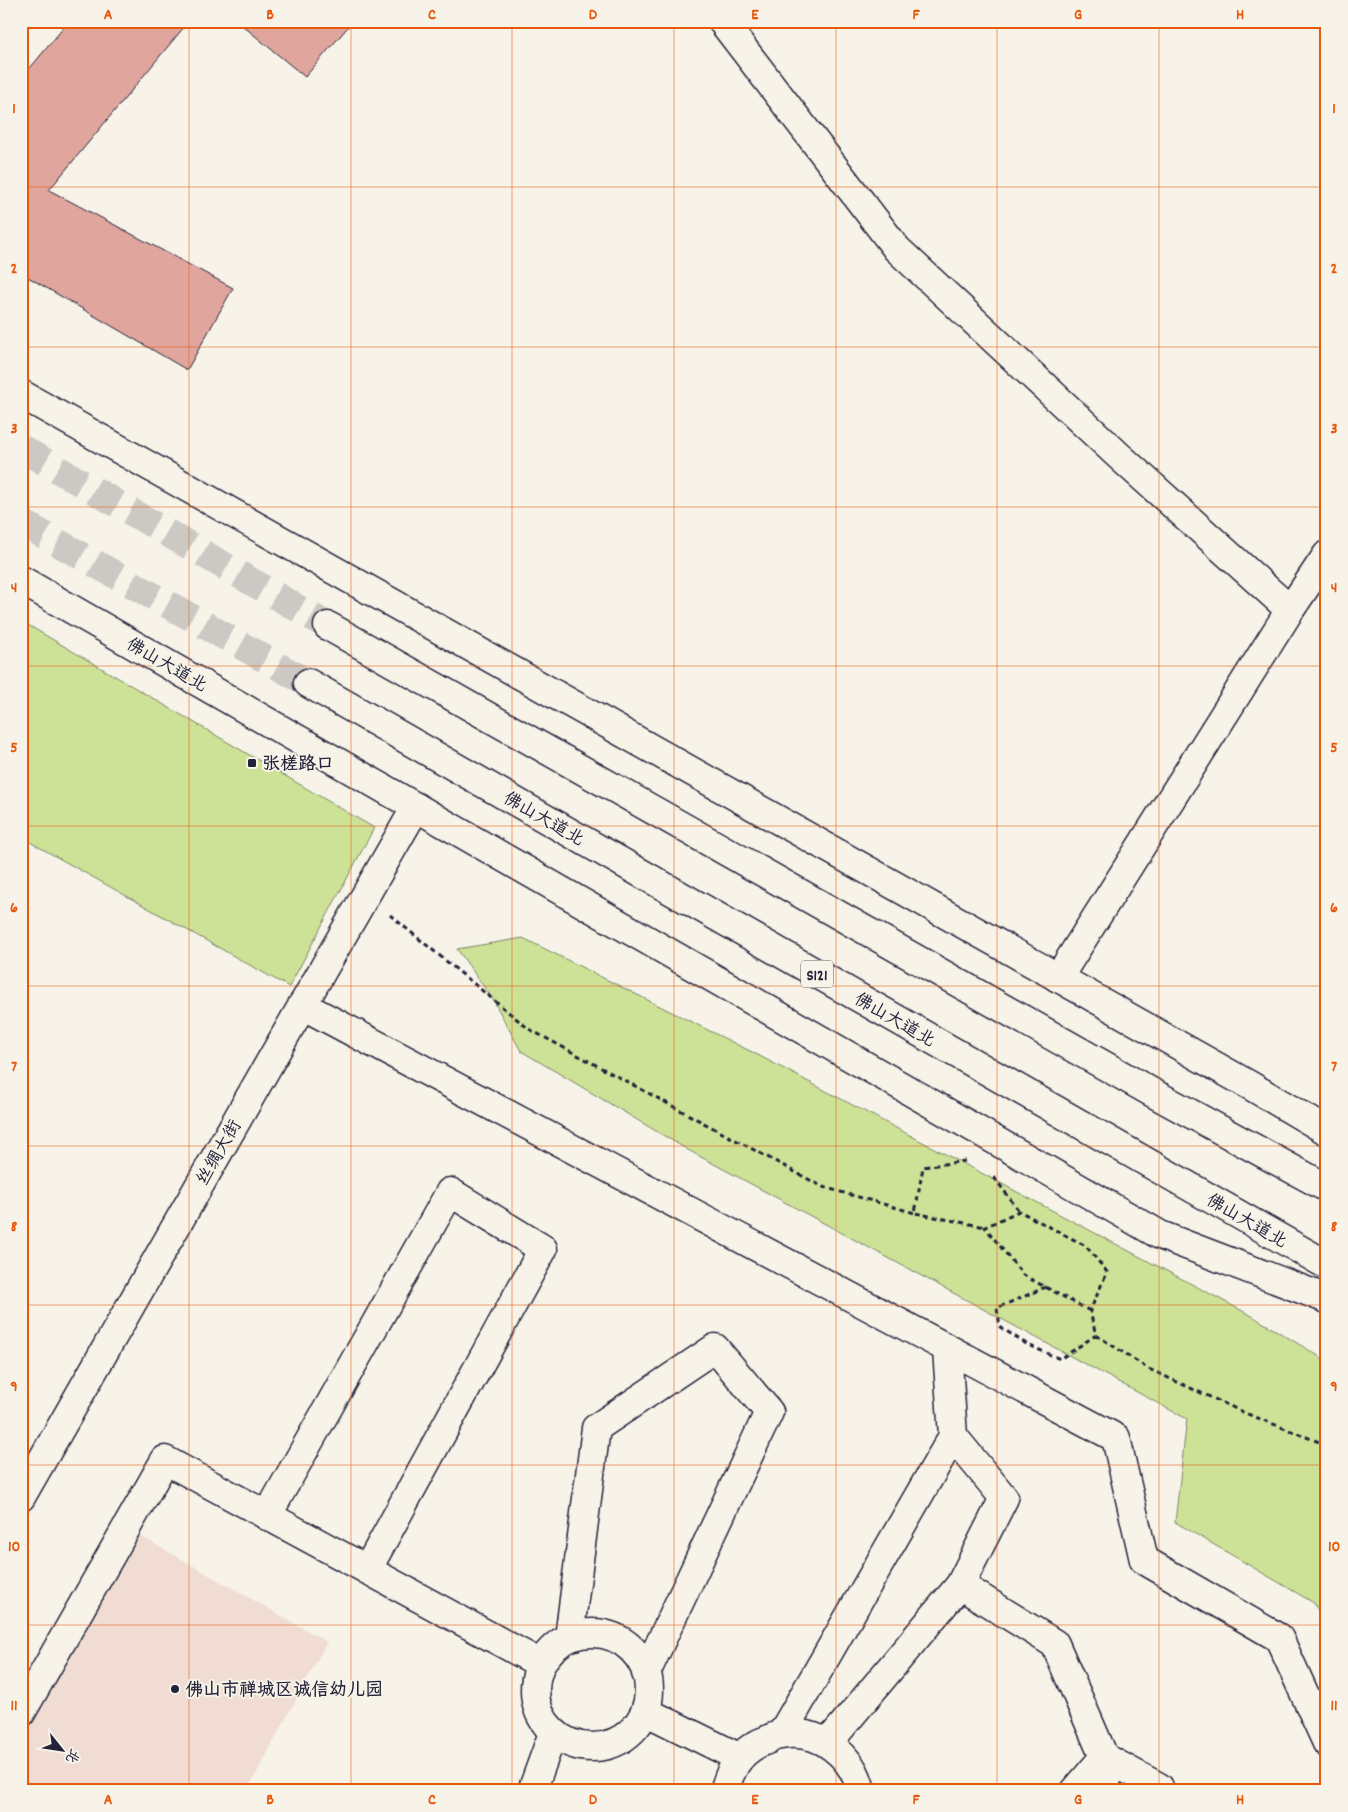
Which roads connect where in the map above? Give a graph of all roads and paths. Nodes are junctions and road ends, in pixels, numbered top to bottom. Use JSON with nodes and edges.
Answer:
{"nodes":[{"id":1,"x":722,"y":21,"type":"edge"},
{"id":2,"x":21,"y":394,"type":"edge"},
{"id":3,"x":1327,"y":555,"type":"edge"},
{"id":4,"x":21,"y":580,"type":"edge"},
{"id":5,"x":1290,"y":610,"type":"junction"},
{"id":6,"x":328,"y":626,"type":"tunnel mouth"},
{"id":7,"x":308,"y":683,"type":"tunnel mouth"},
{"id":8,"x":416,"y":807,"type":"junction"},
{"id":9,"x":366,"y":895,"type":"junction"},
{"id":10,"x":1058,"y":978,"type":"junction"},
{"id":11,"x":302,"y":1005,"type":"junction"},
{"id":12,"x":1327,"y":1131,"type":"edge"},
{"id":13,"x":970,"y":1160,"type":"dead end"},
{"id":14,"x":991,"y":1173,"type":"dead end"},
{"id":15,"x":1327,"y":1188,"type":"edge"},
{"id":16,"x":1019,"y":1211,"type":"junction"},
{"id":17,"x":915,"y":1213,"type":"junction"},
{"id":18,"x":985,"y":1227,"type":"junction"},
{"id":19,"x":1327,"y":1265,"type":"edge"},
{"id":20,"x":1046,"y":1287,"type":"junction"},
{"id":21,"x":1327,"y":1299,"type":"edge"},
{"id":22,"x":1090,"y":1311,"type":"junction"},
{"id":23,"x":1096,"y":1335,"type":"junction"},
{"id":24,"x":947,"y":1349,"type":"junction"},
{"id":25,"x":953,"y":1436,"type":"junction"},
{"id":26,"x":1327,"y":1445,"type":"edge"},
{"id":27,"x":21,"y":1497,"type":"edge"},
{"id":28,"x":267,"y":1516,"type":"junction"},
{"id":29,"x":367,"y":1570,"type":"junction"},
{"id":30,"x":960,"y":1585,"type":"junction"},
{"id":31,"x":569,"y":1638,"type":"junction"},
{"id":32,"x":541,"y":1664,"type":"junction"},
{"id":33,"x":646,"y":1673,"type":"junction"},
{"id":34,"x":645,"y":1710,"type":"junction"},
{"id":35,"x":21,"y":1713,"type":"edge"},
{"id":36,"x":553,"y":1733,"type":"junction"},
{"id":37,"x":781,"y":1734,"type":"junction"},
{"id":38,"x":828,"y":1743,"type":"junction"},
{"id":39,"x":1327,"y":1743,"type":"edge"},
{"id":40,"x":1104,"y":1757,"type":"junction"},
{"id":41,"x":740,"y":1758,"type":"junction"},
{"id":42,"x":532,"y":1791,"type":"edge"},
{"id":43,"x":724,"y":1791,"type":"edge"},
{"id":44,"x":861,"y":1791,"type":"edge"},
{"id":45,"x":1075,"y":1791,"type":"edge"},
{"id":46,"x":1107,"y":1791,"type":"edge"},
{"id":47,"x":1160,"y":1791,"type":"edge"}],
"edges":[{"from":1,"to":5,"type":"main road"},
{"from":2,"to":10,"type":"main road"},
{"from":3,"to":5,"type":"main road"},
{"from":4,"to":8,"type":"main road","name":"佛山大道北"},
{"from":5,"to":10,"type":"main road"},
{"from":6,"to":15,"type":"main road"},
{"from":7,"to":19,"type":"main road","name":"佛山大道北","number":"S121"},
{"from":8,"to":9,"type":"main road","name":"丝绸大街"},
{"from":8,"to":21,"type":"main road","name":"佛山大道北"},
{"from":9,"to":11,"type":"main road","name":"丝绸大街"},
{"from":9,"to":17,"type":"path"},
{"from":10,"to":12,"type":"main road"},
{"from":11,"to":24,"type":"main road"},
{"from":11,"to":27,"type":"main road","name":"丝绸大街"},
{"from":13,"to":17,"type":"path"},
{"from":14,"to":16,"type":"path"},
{"from":16,"to":18,"type":"path"},
{"from":16,"to":22,"type":"path"},
{"from":17,"to":18,"type":"path"},
{"from":18,"to":20,"type":"path"},
{"from":20,"to":22,"type":"path"},
{"from":20,"to":23,"type":"path"},
{"from":22,"to":23,"type":"path"},
{"from":23,"to":26,"type":"path"},
{"from":24,"to":25,"type":"main road"},
{"from":24,"to":39,"type":"main road"},
{"from":25,"to":30,"type":"main road"},
{"from":25,"to":37,"type":"main road"},
{"from":28,"to":29,"type":"main road"},
{"from":28,"to":29,"type":"main road"},
{"from":28,"to":35,"type":"main road"},
{"from":29,"to":32,"type":"main road"},
{"from":30,"to":38,"type":"main road"},
{"from":30,"to":40,"type":"main road"},
{"from":31,"to":32,"type":"main road"},
{"from":31,"to":33,"type":"main road"},
{"from":31,"to":33,"type":"main road"},
{"from":32,"to":36,"type":"main road"},
{"from":33,"to":34,"type":"main road"},
{"from":34,"to":36,"type":"main road"},
{"from":34,"to":41,"type":"main road"},
{"from":36,"to":42,"type":"main road"},
{"from":37,"to":38,"type":"main road"},
{"from":37,"to":41,"type":"main road"},
{"from":38,"to":44,"type":"main road"},
{"from":40,"to":45,"type":"main road"},
{"from":40,"to":46,"type":"main road"},
{"from":40,"to":47,"type":"main road"},
{"from":41,"to":43,"type":"main road"}]}
